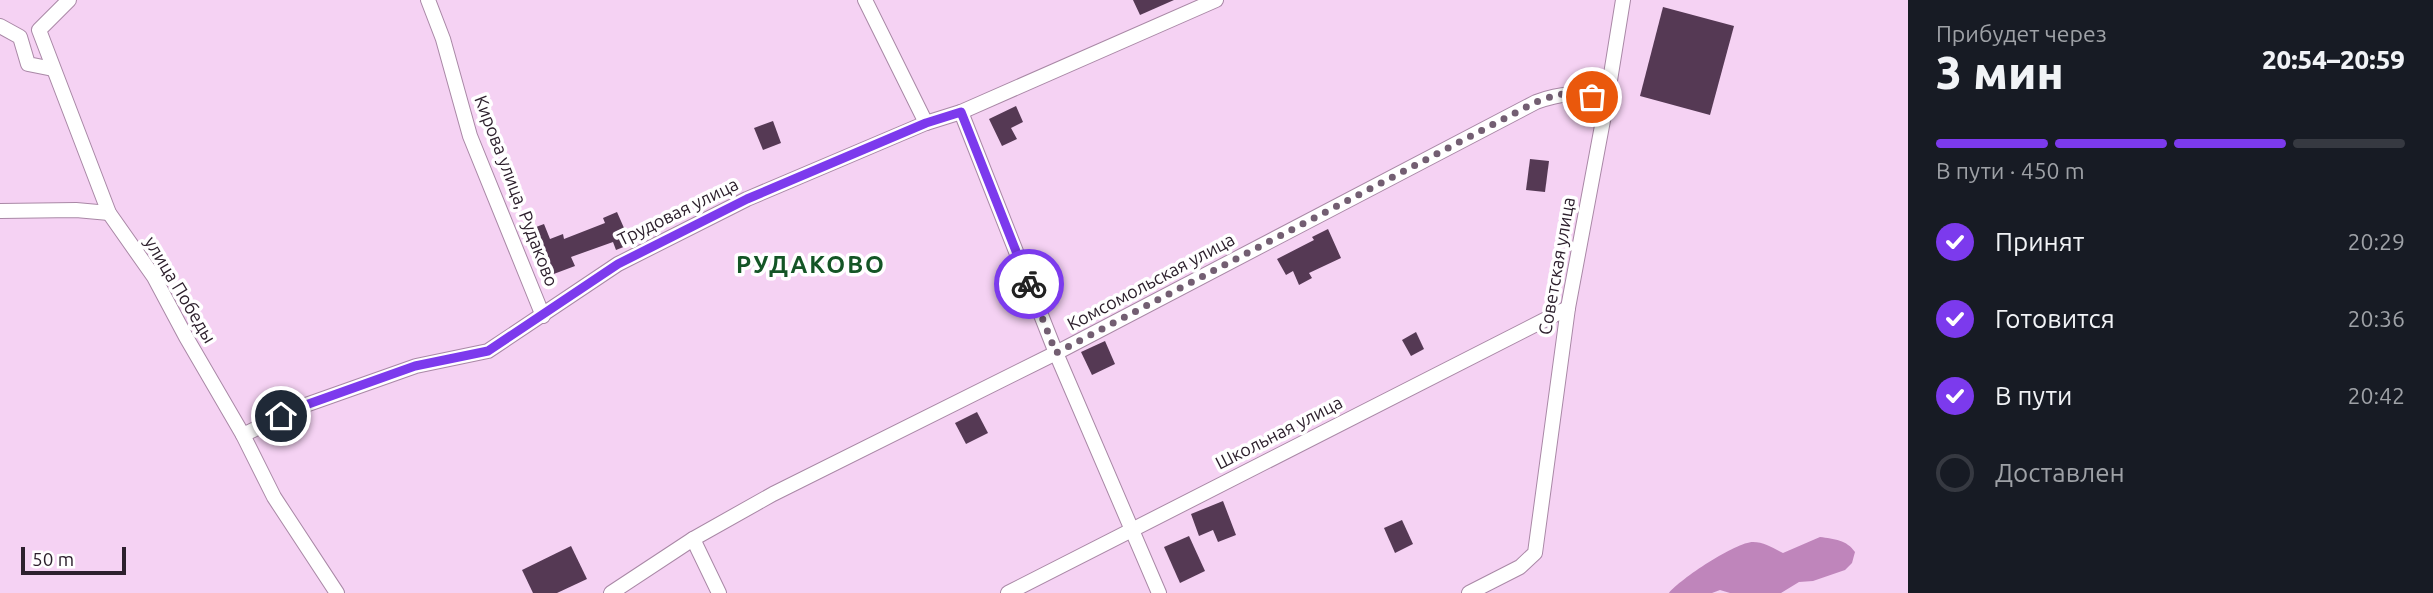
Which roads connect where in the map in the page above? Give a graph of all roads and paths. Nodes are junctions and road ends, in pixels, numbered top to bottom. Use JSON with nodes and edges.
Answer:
{"nodes":[{"id":1,"x":69,"y":0,"type":"edge"},
{"id":2,"x":428,"y":0,"type":"edge"},
{"id":3,"x":865,"y":0,"type":"edge"},
{"id":4,"x":1216,"y":0,"type":"edge"},
{"id":5,"x":1623,"y":0,"type":"edge"},
{"id":6,"x":0,"y":26,"type":"edge"},
{"id":7,"x":53,"y":69,"type":"junction"},
{"id":8,"x":1608,"y":99,"type":"junction"},
{"id":9,"x":961,"y":112,"type":"junction"},
{"id":10,"x":926,"y":123,"type":"junction"},
{"id":11,"x":0,"y":211,"type":"edge"},
{"id":12,"x":109,"y":213,"type":"junction"},
{"id":13,"x":1568,"y":308,"type":"junction"},
{"id":14,"x":543,"y":316,"type":"junction"},
{"id":15,"x":1056,"y":353,"type":"junction"},
{"id":16,"x":243,"y":435,"type":"junction"},
{"id":17,"x":1131,"y":530,"type":"junction"},
{"id":18,"x":693,"y":539,"type":"junction"},
{"id":19,"x":337,"y":593,"type":"edge"},
{"id":20,"x":611,"y":593,"type":"edge"},
{"id":21,"x":719,"y":593,"type":"edge"},
{"id":22,"x":1008,"y":593,"type":"edge"},
{"id":23,"x":1159,"y":593,"type":"edge"},
{"id":24,"x":1469,"y":593,"type":"edge"}],
"edges":[{"from":1,"to":7,"type":"street","name":"улица Победы"},
{"from":2,"to":14,"type":"street","name":"Кирова улица, Рудаково"},
{"from":3,"to":10,"type":"street"},
{"from":4,"to":9,"type":"street","name":"Трудовая улица"},
{"from":5,"to":8,"type":"street","name":"Советская улица"},
{"from":6,"to":7,"type":"street"},
{"from":7,"to":12,"type":"street","name":"улица Победы"},
{"from":8,"to":13,"type":"street","name":"Советская улица"},
{"from":8,"to":15,"type":"street","name":"Комсомольская улица"},
{"from":9,"to":10,"type":"street","name":"Трудовая улица"},
{"from":9,"to":15,"type":"street"},
{"from":10,"to":14,"type":"street","name":"Трудовая улица"},
{"from":11,"to":12,"type":"street"},
{"from":12,"to":16,"type":"street","name":"улица Победы"},
{"from":13,"to":17,"type":"street","name":"Школьная улица"},
{"from":13,"to":24,"type":"street","name":"Советская улица"},
{"from":14,"to":16,"type":"street","name":"Трудовая улица"},
{"from":15,"to":17,"type":"street"},
{"from":15,"to":18,"type":"street","name":"Комсомольская улица"},
{"from":16,"to":19,"type":"street","name":"улица Победы"},
{"from":17,"to":22,"type":"street","name":"Школьная улица"},
{"from":17,"to":23,"type":"street"},
{"from":18,"to":20,"type":"street","name":"Комсомольская улица"},
{"from":18,"to":21,"type":"street"}]}
